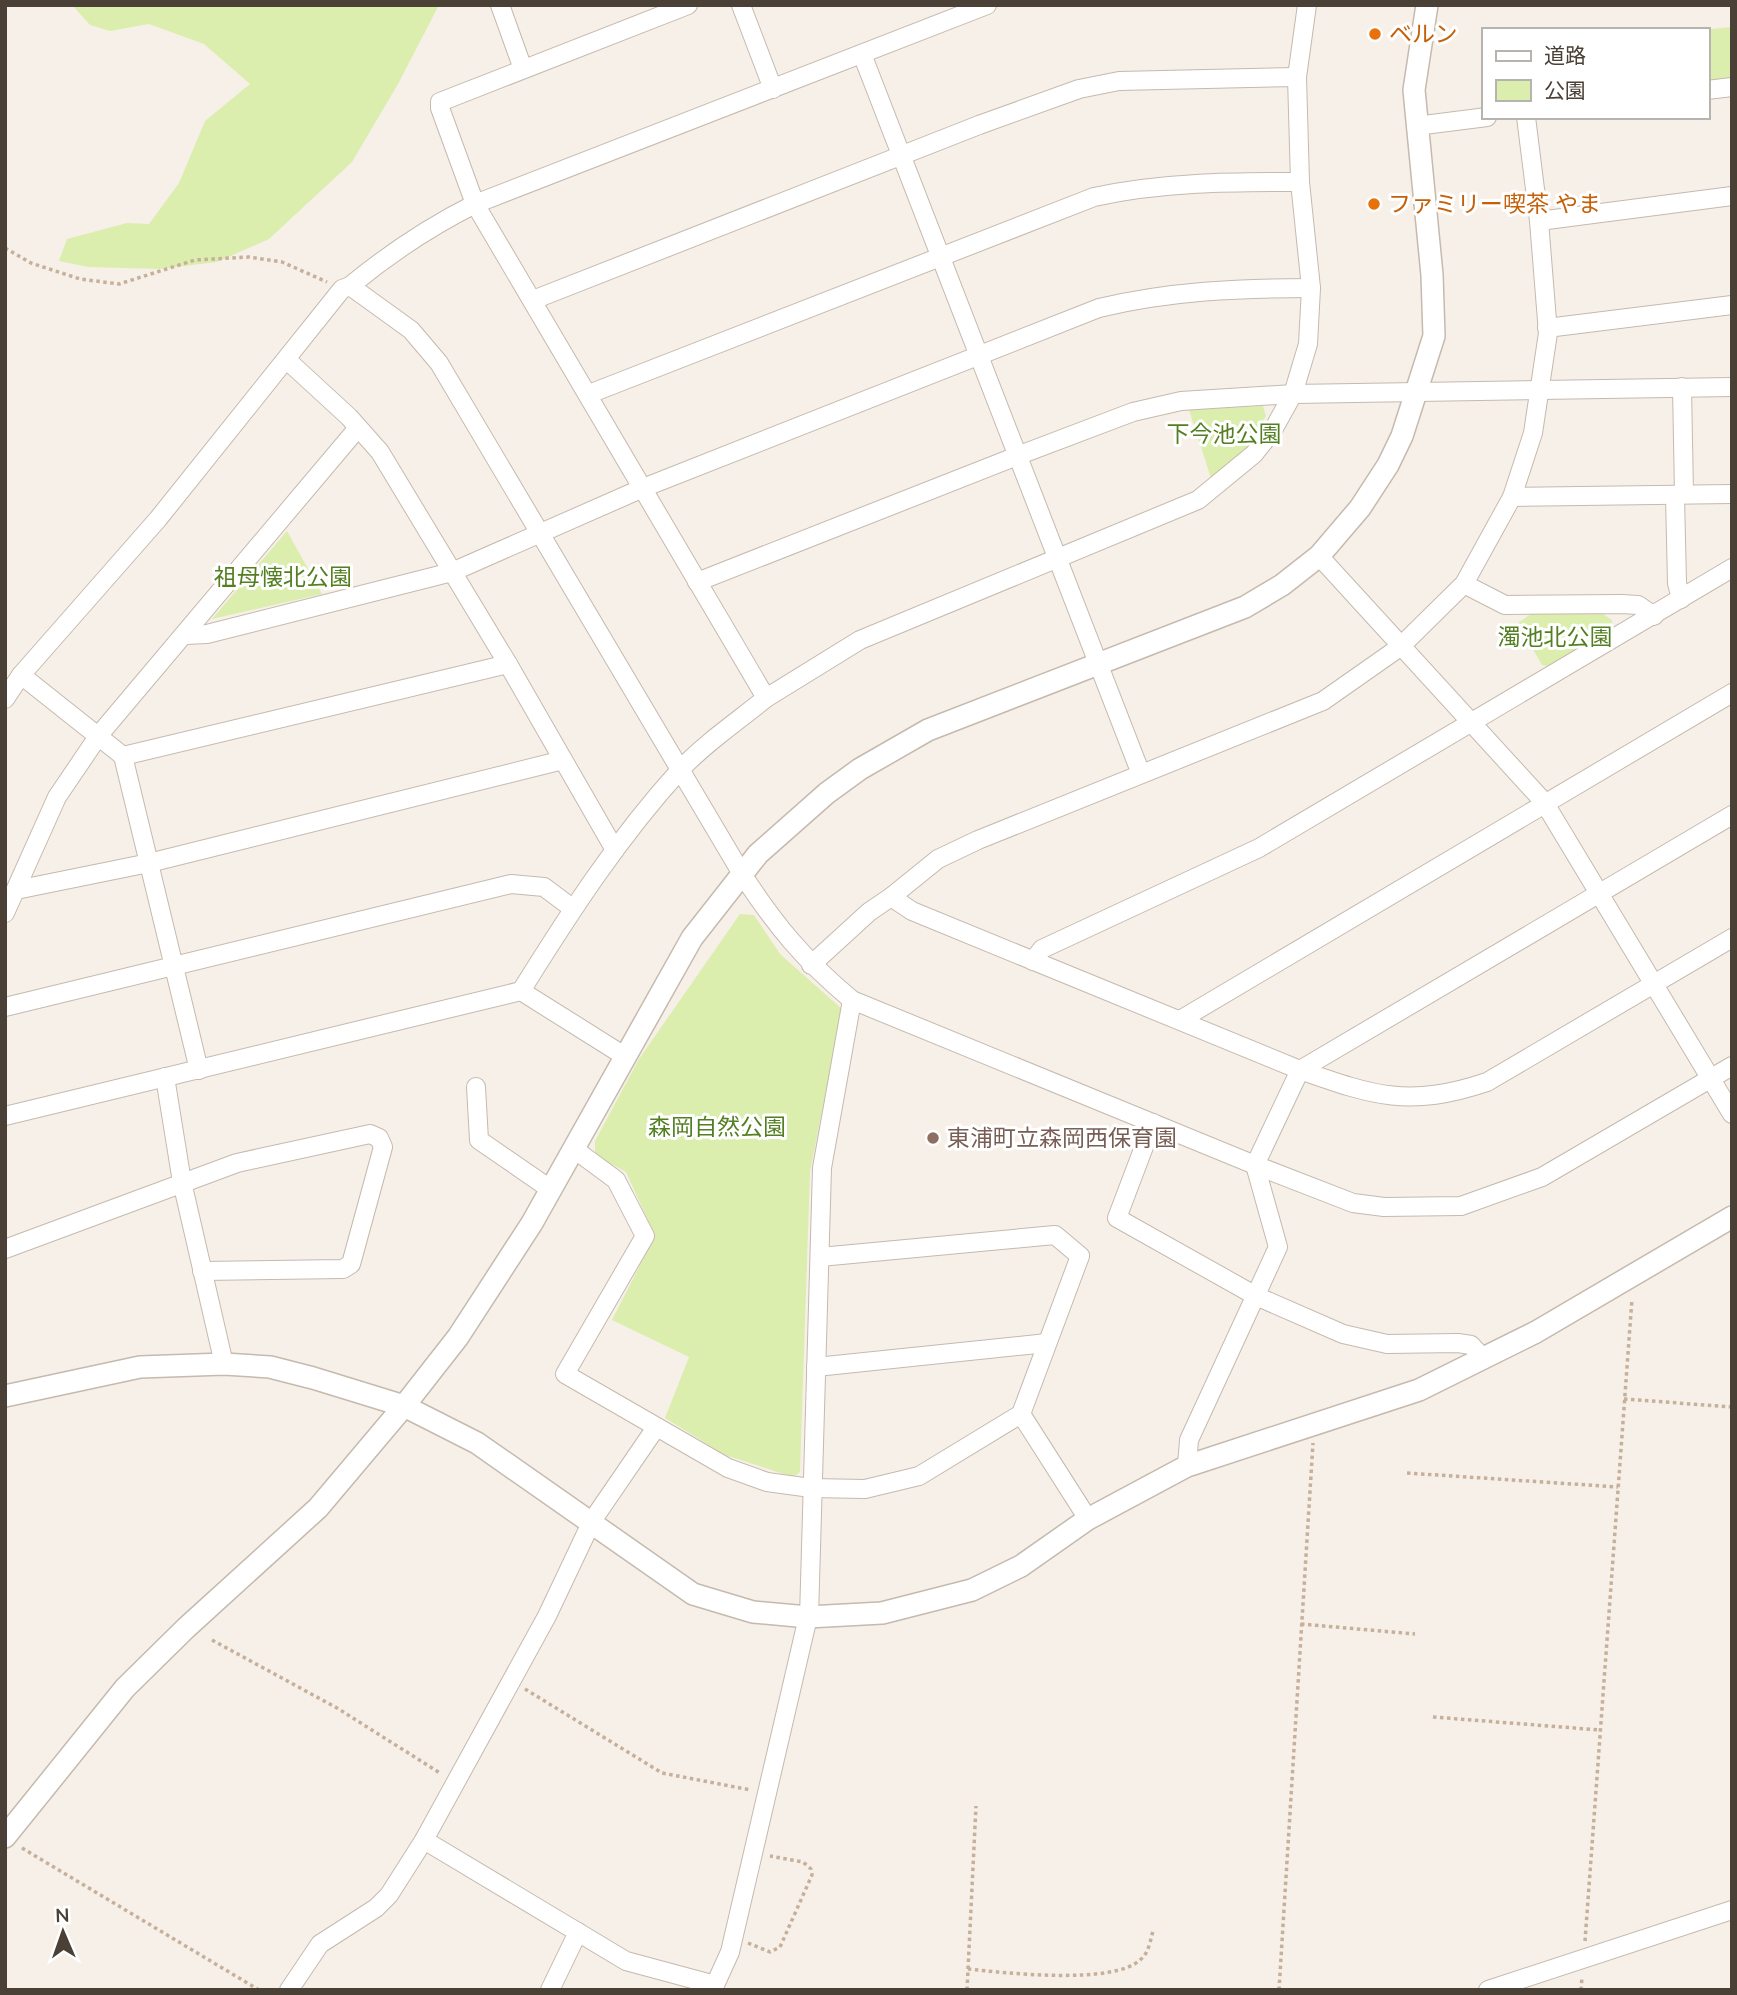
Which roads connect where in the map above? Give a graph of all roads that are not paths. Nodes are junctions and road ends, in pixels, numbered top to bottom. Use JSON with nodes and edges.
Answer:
{"nodes":[{"id":1,"x":500,"y":5,"type":"edge"},
{"id":2,"x":688,"y":5,"type":"edge"},
{"id":3,"x":741,"y":5,"type":"edge"},
{"id":4,"x":987,"y":5,"type":"edge"},
{"id":5,"x":1307,"y":5,"type":"edge"},
{"id":6,"x":1427,"y":5,"type":"edge"},
{"id":7,"x":862,"y":54,"type":"junction"},
{"id":8,"x":523,"y":69,"type":"junction"},
{"id":9,"x":1297,"y":77,"type":"junction"},
{"id":10,"x":1732,"y":87,"type":"edge"},
{"id":11,"x":773,"y":89,"type":"junction"},
{"id":12,"x":1709,"y":90,"type":"edge"},
{"id":13,"x":1482,"y":118,"type":"edge"},
{"id":14,"x":1525,"y":119,"type":"edge"},
{"id":15,"x":1416,"y":126,"type":"junction"},
{"id":16,"x":901,"y":156,"type":"junction"},
{"id":17,"x":1300,"y":182,"type":"junction"},
{"id":18,"x":1732,"y":196,"type":"edge"},
{"id":19,"x":475,"y":204,"type":"junction"},
{"id":20,"x":1539,"y":221,"type":"junction"},
{"id":21,"x":939,"y":255,"type":"junction"},
{"id":22,"x":346,"y":288,"type":"junction"},
{"id":23,"x":1311,"y":288,"type":"junction"},
{"id":24,"x":533,"y":300,"type":"junction"},
{"id":25,"x":1732,"y":305,"type":"edge"},
{"id":26,"x":1547,"y":328,"type":"junction"},
{"id":27,"x":977,"y":355,"type":"junction"},
{"id":28,"x":287,"y":360,"type":"junction"},
{"id":29,"x":1682,"y":387,"type":"junction"},
{"id":30,"x":1732,"y":387,"type":"edge"},
{"id":31,"x":1542,"y":389,"type":"junction"},
{"id":32,"x":1416,"y":393,"type":"junction"},
{"id":33,"x":589,"y":394,"type":"junction"},
{"id":34,"x":1293,"y":394,"type":"junction"},
{"id":35,"x":357,"y":429,"type":"junction"},
{"id":36,"x":1017,"y":456,"type":"junction"},
{"id":37,"x":643,"y":488,"type":"junction"},
{"id":38,"x":1732,"y":494,"type":"edge"},
{"id":39,"x":1679,"y":495,"type":"junction"},
{"id":40,"x":1512,"y":496,"type":"junction"},
{"id":41,"x":541,"y":532,"type":"junction"},
{"id":42,"x":1319,"y":556,"type":"junction"},
{"id":43,"x":1057,"y":559,"type":"junction"},
{"id":44,"x":1732,"y":568,"type":"edge"},
{"id":45,"x":452,"y":572,"type":"junction"},
{"id":46,"x":697,"y":582,"type":"junction"},
{"id":47,"x":1464,"y":584,"type":"junction"},
{"id":48,"x":1681,"y":599,"type":"junction"},
{"id":49,"x":1654,"y":616,"type":"junction"},
{"id":50,"x":185,"y":635,"type":"junction"},
{"id":51,"x":1400,"y":647,"type":"junction"},
{"id":52,"x":508,"y":664,"type":"junction"},
{"id":53,"x":1097,"y":665,"type":"junction"},
{"id":54,"x":21,"y":675,"type":"junction"},
{"id":55,"x":1732,"y":693,"type":"edge"},
{"id":56,"x":5,"y":698,"type":"edge"},
{"id":57,"x":766,"y":698,"type":"junction"},
{"id":58,"x":1470,"y":722,"type":"junction"},
{"id":59,"x":99,"y":735,"type":"junction"},
{"id":60,"x":123,"y":756,"type":"junction"},
{"id":61,"x":563,"y":760,"type":"junction"},
{"id":62,"x":681,"y":769,"type":"junction"},
{"id":63,"x":1141,"y":774,"type":"junction"},
{"id":64,"x":1544,"y":802,"type":"junction"},
{"id":65,"x":1732,"y":815,"type":"edge"},
{"id":66,"x":615,"y":850,"type":"junction"},
{"id":67,"x":149,"y":863,"type":"junction"},
{"id":68,"x":742,"y":874,"type":"junction"},
{"id":69,"x":16,"y":890,"type":"junction"},
{"id":70,"x":1599,"y":892,"type":"junction"},
{"id":71,"x":891,"y":897,"type":"junction"},
{"id":72,"x":572,"y":908,"type":"junction"},
{"id":73,"x":5,"y":913,"type":"edge"},
{"id":74,"x":1732,"y":938,"type":"edge"},
{"id":75,"x":1033,"y":961,"type":"junction"},
{"id":76,"x":811,"y":965,"type":"junction"},
{"id":77,"x":174,"y":967,"type":"junction"},
{"id":78,"x":1653,"y":985,"type":"junction"},
{"id":79,"x":521,"y":991,"type":"junction"},
{"id":80,"x":852,"y":1000,"type":"junction"},
{"id":81,"x":5,"y":1007,"type":"edge"},
{"id":82,"x":1180,"y":1020,"type":"junction"},
{"id":83,"x":626,"y":1057,"type":"junction"},
{"id":84,"x":1732,"y":1066,"type":"edge"},
{"id":85,"x":199,"y":1070,"type":"junction"},
{"id":86,"x":1300,"y":1070,"type":"junction"},
{"id":87,"x":164,"y":1077,"type":"junction"},
{"id":88,"x":1711,"y":1078,"type":"junction"},
{"id":89,"x":476,"y":1087,"type":"dead end"},
{"id":90,"x":1732,"y":1114,"type":"edge"},
{"id":91,"x":5,"y":1116,"type":"edge"},
{"id":92,"x":1153,"y":1122,"type":"junction"},
{"id":93,"x":574,"y":1149,"type":"junction"},
{"id":94,"x":1255,"y":1165,"type":"junction"},
{"id":95,"x":182,"y":1182,"type":"junction"},
{"id":96,"x":550,"y":1189,"type":"junction"},
{"id":97,"x":1732,"y":1217,"type":"edge"},
{"id":98,"x":5,"y":1249,"type":"edge"},
{"id":99,"x":820,"y":1257,"type":"junction"},
{"id":100,"x":202,"y":1271,"type":"junction"},
{"id":101,"x":1256,"y":1296,"type":"junction"},
{"id":102,"x":1047,"y":1343,"type":"junction"},
{"id":103,"x":1483,"y":1358,"type":"junction"},
{"id":104,"x":224,"y":1364,"type":"junction"},
{"id":105,"x":816,"y":1367,"type":"junction"},
{"id":106,"x":5,"y":1396,"type":"edge"},
{"id":107,"x":404,"y":1406,"type":"junction"},
{"id":108,"x":1021,"y":1415,"type":"junction"},
{"id":109,"x":655,"y":1429,"type":"junction"},
{"id":110,"x":1187,"y":1466,"type":"junction"},
{"id":111,"x":811,"y":1488,"type":"junction"},
{"id":112,"x":1087,"y":1519,"type":"junction"},
{"id":113,"x":592,"y":1521,"type":"junction"},
{"id":114,"x":809,"y":1617,"type":"junction"},
{"id":115,"x":424,"y":1840,"type":"junction"},
{"id":116,"x":11,"y":1841,"type":"edge"},
{"id":117,"x":1732,"y":1910,"type":"edge"},
{"id":118,"x":578,"y":1932,"type":"junction"},
{"id":119,"x":289,"y":1990,"type":"edge"},
{"id":120,"x":550,"y":1990,"type":"edge"},
{"id":121,"x":1488,"y":1990,"type":"edge"}],
"edges":[{"from":1,"to":8,"type":"street"},
{"from":2,"to":8,"type":"street"},
{"from":3,"to":11,"type":"street"},
{"from":4,"to":7,"type":"street"},
{"from":5,"to":9,"type":"street"},
{"from":6,"to":15,"type":"street"},
{"from":7,"to":11,"type":"street"},
{"from":7,"to":16,"type":"street"},
{"from":8,"to":19,"type":"street"},
{"from":9,"to":16,"type":"street"},
{"from":9,"to":17,"type":"street"},
{"from":10,"to":12,"type":"street"},
{"from":11,"to":19,"type":"street"},
{"from":13,"to":15,"type":"street"},
{"from":14,"to":20,"type":"street"},
{"from":15,"to":32,"type":"street"},
{"from":16,"to":21,"type":"street"},
{"from":16,"to":24,"type":"street"},
{"from":17,"to":21,"type":"street"},
{"from":17,"to":23,"type":"street"},
{"from":18,"to":20,"type":"street"},
{"from":19,"to":22,"type":"street"},
{"from":19,"to":24,"type":"street"},
{"from":20,"to":26,"type":"street"},
{"from":21,"to":27,"type":"street"},
{"from":21,"to":33,"type":"street"},
{"from":22,"to":28,"type":"street"},
{"from":22,"to":41,"type":"street"},
{"from":23,"to":27,"type":"street"},
{"from":23,"to":34,"type":"street"},
{"from":24,"to":33,"type":"street"},
{"from":25,"to":26,"type":"street"},
{"from":26,"to":31,"type":"street"},
{"from":27,"to":36,"type":"street"},
{"from":27,"to":37,"type":"street"},
{"from":28,"to":35,"type":"street"},
{"from":28,"to":54,"type":"street"},
{"from":29,"to":30,"type":"street"},
{"from":29,"to":31,"type":"street"},
{"from":29,"to":39,"type":"street"},
{"from":31,"to":32,"type":"street"},
{"from":31,"to":40,"type":"street"},
{"from":32,"to":34,"type":"street"},
{"from":32,"to":42,"type":"street"},
{"from":33,"to":37,"type":"street"},
{"from":34,"to":36,"type":"street"},
{"from":34,"to":43,"type":"street"},
{"from":35,"to":45,"type":"street"},
{"from":35,"to":50,"type":"street"},
{"from":36,"to":43,"type":"street"},
{"from":36,"to":46,"type":"street"},
{"from":37,"to":41,"type":"street"},
{"from":37,"to":46,"type":"street"},
{"from":38,"to":39,"type":"street"},
{"from":39,"to":40,"type":"street"},
{"from":39,"to":48,"type":"street"},
{"from":40,"to":47,"type":"street"},
{"from":41,"to":45,"type":"street"},
{"from":41,"to":62,"type":"street"},
{"from":42,"to":51,"type":"street"},
{"from":42,"to":53,"type":"street"},
{"from":43,"to":53,"type":"street"},
{"from":43,"to":57,"type":"street"},
{"from":44,"to":48,"type":"street"},
{"from":45,"to":50,"type":"street"},
{"from":45,"to":52,"type":"street"},
{"from":46,"to":57,"type":"street"},
{"from":47,"to":49,"type":"street"},
{"from":47,"to":51,"type":"street"},
{"from":48,"to":49,"type":"street"},
{"from":49,"to":58,"type":"street"},
{"from":50,"to":59,"type":"street"},
{"from":51,"to":58,"type":"street"},
{"from":51,"to":63,"type":"street"},
{"from":52,"to":60,"type":"street"},
{"from":52,"to":61,"type":"street"},
{"from":53,"to":63,"type":"street"},
{"from":53,"to":68,"type":"street"},
{"from":54,"to":56,"type":"street"},
{"from":54,"to":59,"type":"street"},
{"from":55,"to":64,"type":"street"},
{"from":57,"to":62,"type":"street"},
{"from":58,"to":64,"type":"street"},
{"from":58,"to":75,"type":"street"},
{"from":59,"to":60,"type":"street"},
{"from":59,"to":69,"type":"street"},
{"from":60,"to":67,"type":"street"},
{"from":61,"to":66,"type":"street"},
{"from":61,"to":67,"type":"street"},
{"from":62,"to":66,"type":"street"},
{"from":62,"to":68,"type":"street"},
{"from":63,"to":71,"type":"street"},
{"from":64,"to":70,"type":"street"},
{"from":64,"to":82,"type":"street"},
{"from":65,"to":70,"type":"street"},
{"from":66,"to":72,"type":"street"},
{"from":67,"to":69,"type":"street"},
{"from":67,"to":77,"type":"street"},
{"from":68,"to":76,"type":"street"},
{"from":68,"to":83,"type":"street"},
{"from":69,"to":73,"type":"street"},
{"from":70,"to":78,"type":"street"},
{"from":70,"to":86,"type":"street"},
{"from":71,"to":75,"type":"street"},
{"from":71,"to":76,"type":"street"},
{"from":72,"to":77,"type":"street"},
{"from":72,"to":79,"type":"street"},
{"from":74,"to":78,"type":"street"},
{"from":75,"to":82,"type":"street"},
{"from":76,"to":80,"type":"street"},
{"from":77,"to":81,"type":"street"},
{"from":77,"to":85,"type":"street"},
{"from":78,"to":86,"type":"street"},
{"from":78,"to":88,"type":"street"},
{"from":79,"to":83,"type":"street"},
{"from":79,"to":85,"type":"street"},
{"from":80,"to":92,"type":"street"},
{"from":80,"to":99,"type":"street"},
{"from":82,"to":86,"type":"street"},
{"from":83,"to":93,"type":"street"},
{"from":84,"to":88,"type":"street"},
{"from":85,"to":87,"type":"street"},
{"from":86,"to":94,"type":"street"},
{"from":87,"to":91,"type":"street"},
{"from":87,"to":95,"type":"street"},
{"from":88,"to":90,"type":"street"},
{"from":88,"to":94,"type":"street"},
{"from":89,"to":96,"type":"street"},
{"from":92,"to":94,"type":"street"},
{"from":92,"to":101,"type":"street"},
{"from":93,"to":96,"type":"street"},
{"from":93,"to":109,"type":"street"},
{"from":94,"to":101,"type":"street"},
{"from":95,"to":98,"type":"street"},
{"from":95,"to":100,"type":"street"},
{"from":95,"to":100,"type":"street"},
{"from":96,"to":107,"type":"street"},
{"from":97,"to":103,"type":"street"},
{"from":99,"to":102,"type":"street"},
{"from":99,"to":105,"type":"street"},
{"from":100,"to":104,"type":"street"},
{"from":101,"to":103,"type":"street"},
{"from":101,"to":110,"type":"street"},
{"from":102,"to":105,"type":"street"},
{"from":102,"to":108,"type":"street"},
{"from":103,"to":110,"type":"street"},
{"from":104,"to":106,"type":"street"},
{"from":104,"to":107,"type":"street"},
{"from":105,"to":111,"type":"street"},
{"from":107,"to":113,"type":"street"},
{"from":107,"to":116,"type":"street"},
{"from":108,"to":111,"type":"street"},
{"from":108,"to":112,"type":"street"},
{"from":109,"to":111,"type":"street"},
{"from":109,"to":113,"type":"street"},
{"from":110,"to":112,"type":"street"},
{"from":111,"to":114,"type":"street"},
{"from":112,"to":114,"type":"street"},
{"from":113,"to":114,"type":"street"},
{"from":113,"to":115,"type":"street"},
{"from":114,"to":118,"type":"street"},
{"from":115,"to":118,"type":"street"},
{"from":115,"to":119,"type":"street"},
{"from":117,"to":121,"type":"street"},
{"from":118,"to":120,"type":"street"}]}
